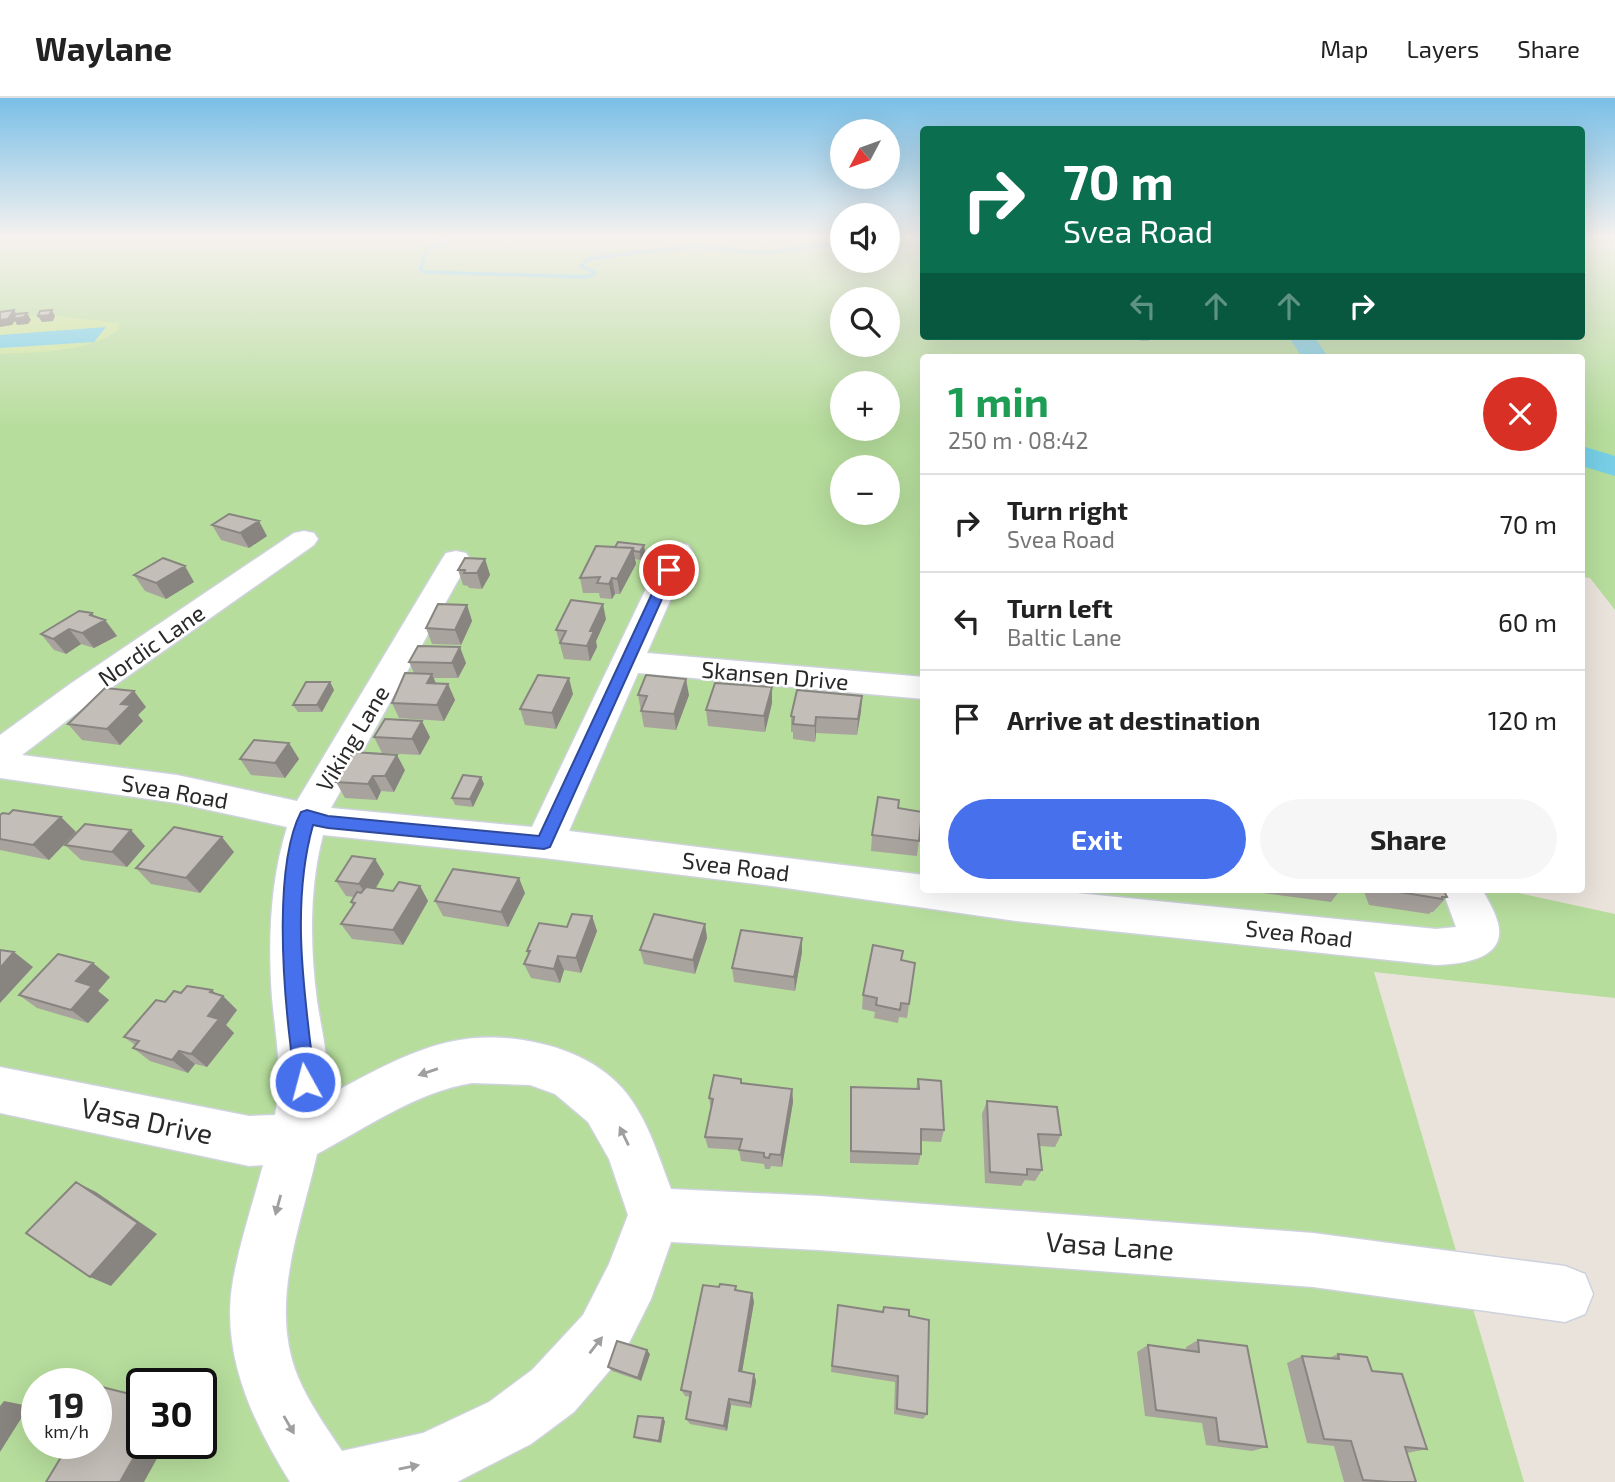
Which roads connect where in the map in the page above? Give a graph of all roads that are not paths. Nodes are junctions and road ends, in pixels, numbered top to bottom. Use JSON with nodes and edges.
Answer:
{"nodes":[{"id":1,"x":304,"y":539,"type":"dead end"},
{"id":2,"x":678,"y":551,"type":"dead end"},
{"id":3,"x":456,"y":559,"type":"dead end"},
{"id":4,"x":626,"y":662,"type":"junction"},
{"id":5,"x":920,"y":688,"type":"edge"},
{"id":6,"x":0,"y":753,"type":"edge"},
{"id":7,"x":0,"y":765,"type":"edge"},
{"id":8,"x":307,"y":817,"type":"junction"},
{"id":9,"x":544,"y":843,"type":"junction"},
{"id":10,"x":920,"y":891,"type":"edge"},
{"id":11,"x":937,"y":893,"type":"edge"},
{"id":12,"x":1464,"y":893,"type":"edge"},
{"id":13,"x":0,"y":1090,"type":"edge"},
{"id":14,"x":295,"y":1139,"type":"junction"},
{"id":15,"x":654,"y":1214,"type":"junction"},
{"id":16,"x":1565,"y":1294,"type":"dead end"},
{"id":17,"x":326,"y":1482,"type":"edge"},
{"id":18,"x":342,"y":1482,"type":"edge"}],
"edges":[{"from":1,"to":6,"type":"street","name":"Nordic Lane"},
{"from":2,"to":4,"type":"street"},
{"from":3,"to":8,"type":"street","name":"Viking Lane"},
{"from":4,"to":5,"type":"street","name":"Skansen Drive"},
{"from":4,"to":9,"type":"street"},
{"from":7,"to":8,"type":"street","name":"Svea Road"},
{"from":8,"to":9,"type":"street","name":"Svea Road"},
{"from":8,"to":14,"type":"street","name":"Viking Lane"},
{"from":9,"to":10,"type":"street","name":"Svea Road"},
{"from":11,"to":12,"type":"street","name":"Svea Road"},
{"from":13,"to":14,"type":"street","name":"Vasa Drive"},
{"from":15,"to":14,"type":"street","name":"Vasa Drive","one_way":true},
{"from":14,"to":17,"type":"street","one_way":true},
{"from":15,"to":16,"type":"street","name":"Vasa Lane"},
{"from":18,"to":15,"type":"street","one_way":true}]}
